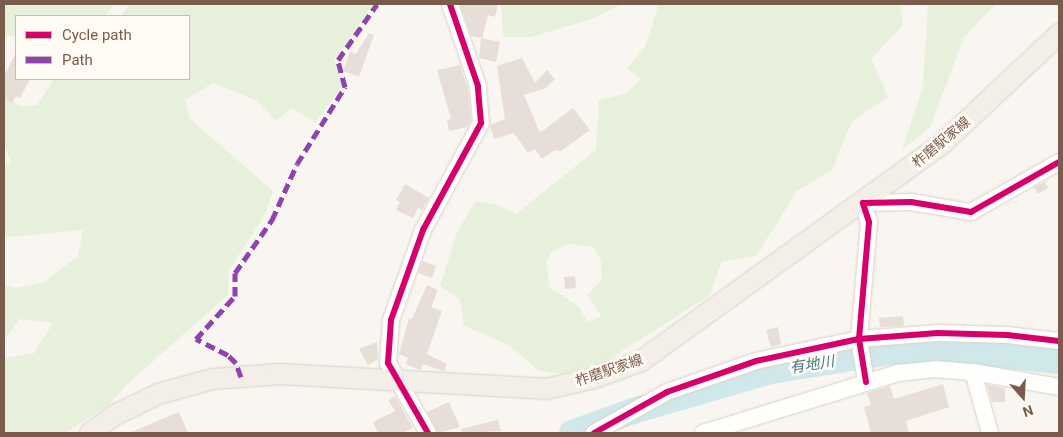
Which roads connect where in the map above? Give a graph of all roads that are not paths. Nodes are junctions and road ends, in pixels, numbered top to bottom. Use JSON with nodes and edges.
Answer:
{"nodes":[{"id":1,"x":450,"y":4,"type":"edge"},
{"id":2,"x":1059,"y":34,"type":"edge"},
{"id":3,"x":1058,"y":164,"type":"edge"},
{"id":4,"x":863,"y":202,"type":"junction"},
{"id":5,"x":859,"y":339,"type":"junction"},
{"id":6,"x":1059,"y":342,"type":"edge"},
{"id":7,"x":974,"y":372,"type":"junction"},
{"id":8,"x":399,"y":379,"type":"junction"},
{"id":9,"x":866,"y":382,"type":"junction"},
{"id":10,"x":1059,"y":387,"type":"edge"},
{"id":11,"x":99,"y":431,"type":"edge"},
{"id":12,"x":428,"y":433,"type":"edge"},
{"id":13,"x":594,"y":433,"type":"edge"},
{"id":14,"x":703,"y":433,"type":"edge"},
{"id":15,"x":990,"y":433,"type":"edge"}],
"edges":[{"from":1,"to":8,"type":"street"},
{"from":2,"to":4,"type":"main road","name":"柞磨駅家線"},
{"from":3,"to":4,"type":"street"},
{"from":4,"to":5,"type":"street"},
{"from":4,"to":8,"type":"main road","name":"柞磨駅家線"},
{"from":5,"to":6,"type":"street"},
{"from":5,"to":9,"type":"street"},
{"from":5,"to":13,"type":"street"},
{"from":7,"to":9,"type":"street"},
{"from":7,"to":10,"type":"street"},
{"from":7,"to":15,"type":"street"},
{"from":8,"to":11,"type":"main road","name":"柞磨駅家線"},
{"from":8,"to":12,"type":"street"},
{"from":9,"to":14,"type":"street"}]}
